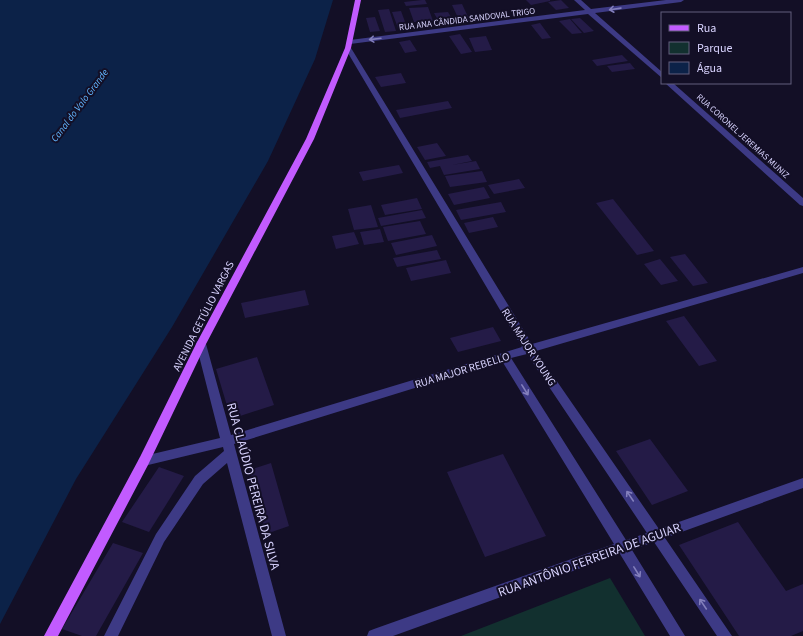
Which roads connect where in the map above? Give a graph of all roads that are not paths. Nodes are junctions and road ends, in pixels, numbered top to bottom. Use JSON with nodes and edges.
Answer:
{"nodes":[{"id":1,"x":358,"y":0,"type":"edge"},
{"id":2,"x":577,"y":0,"type":"edge"},
{"id":3,"x":681,"y":0,"type":"edge"},
{"id":4,"x":591,"y":12,"type":"junction"},
{"id":5,"x":349,"y":45,"type":"junction"},
{"id":6,"x":661,"y":75,"type":"edge"},
{"id":7,"x":670,"y":84,"type":"edge"},
{"id":8,"x":803,"y":203,"type":"edge"},
{"id":9,"x":803,"y":270,"type":"edge"},
{"id":10,"x":201,"y":344,"type":"junction"},
{"id":11,"x":529,"y":349,"type":"junction"},
{"id":12,"x":505,"y":357,"type":"junction"},
{"id":13,"x":230,"y":446,"type":"junction"},
{"id":14,"x":144,"y":461,"type":"junction"},
{"id":15,"x":803,"y":483,"type":"edge"},
{"id":16,"x":656,"y":535,"type":"junction"},
{"id":17,"x":622,"y":548,"type":"junction"},
{"id":18,"x":51,"y":636,"type":"edge"},
{"id":19,"x":111,"y":636,"type":"edge"},
{"id":20,"x":279,"y":636,"type":"edge"},
{"id":21,"x":374,"y":636,"type":"edge"},
{"id":22,"x":678,"y":636,"type":"edge"},
{"id":23,"x":725,"y":636,"type":"edge"}],
"edges":[{"from":1,"to":5,"type":"main road","name":"AVENIDA GETÚLIO VARGAS"},
{"from":2,"to":4,"type":"street"},
{"from":3,"to":4,"type":"street","name":"RUA ANA CÂNDIDA SANDOVAL TRIGO","one_way":true},
{"from":4,"to":5,"type":"street","name":"RUA ANA CÂNDIDA SANDOVAL TRIGO","one_way":true},
{"from":4,"to":6,"type":"street"},
{"from":5,"to":10,"type":"main road","name":"AVENIDA GETÚLIO VARGAS"},
{"from":5,"to":11,"type":"street","name":"RUA MAJOR YOUNG"},
{"from":7,"to":8,"type":"street","name":"RUA CORONEL JEREMIAS MUNIZ"},
{"from":9,"to":11,"type":"street","name":"RUA MAJOR REBELLO"},
{"from":10,"to":13,"type":"street","name":"RUA CLAÚDIO PEREIRA DA SILVA"},
{"from":10,"to":14,"type":"main road","name":"AVENIDA GETÚLIO VARGAS"},
{"from":11,"to":12,"type":"street","name":"RUA MAJOR REBELLO"},
{"from":16,"to":11,"type":"street","name":"RUA MAJOR YOUNG","one_way":true},
{"from":12,"to":13,"type":"street","name":"RUA MAJOR REBELLO"},
{"from":12,"to":17,"type":"street","one_way":true},
{"from":13,"to":14,"type":"street","name":"RUA MAJOR REBELLO"},
{"from":13,"to":19,"type":"street"},
{"from":13,"to":20,"type":"street","name":"RUA CLAÚDIO PEREIRA DA SILVA"},
{"from":14,"to":18,"type":"main road","name":"AVENIDA GETÚLIO VARGAS"},
{"from":15,"to":16,"type":"street","name":"RUA ANTÔNIO FERREIRA DE AGUIAR"},
{"from":16,"to":17,"type":"street","name":"RUA ANTÔNIO FERREIRA DE AGUIAR"},
{"from":23,"to":16,"type":"street","name":"RUA MAJOR YOUNG","one_way":true},
{"from":17,"to":21,"type":"street","name":"RUA ANTÔNIO FERREIRA DE AGUIAR"},
{"from":17,"to":22,"type":"street","one_way":true}]}
